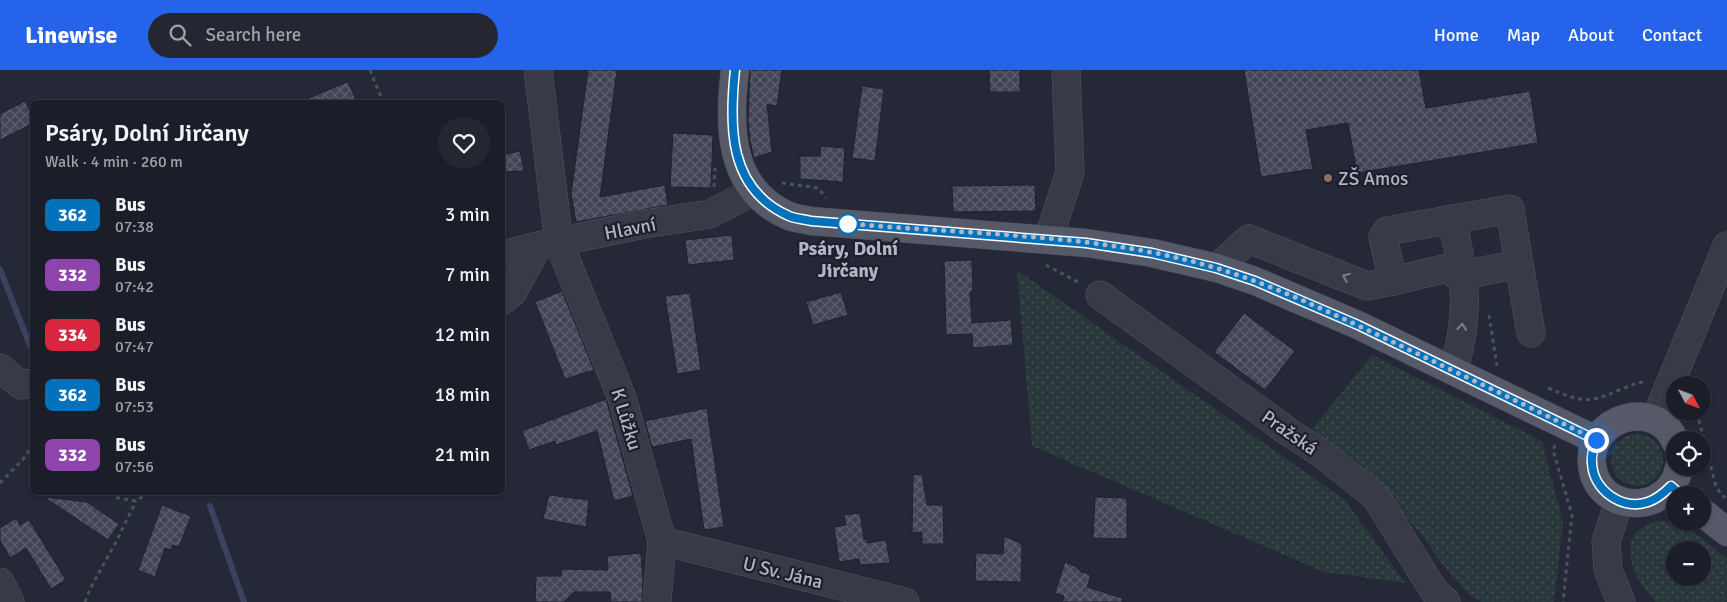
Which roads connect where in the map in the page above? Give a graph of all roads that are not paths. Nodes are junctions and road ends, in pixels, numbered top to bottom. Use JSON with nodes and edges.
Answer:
{"nodes":[{"id":1,"x":538,"y":70,"type":"edge"},
{"id":2,"x":735,"y":70,"type":"edge"},
{"id":3,"x":1066,"y":70,"type":"edge"},
{"id":4,"x":754,"y":191,"type":"junction"},
{"id":5,"x":1452,"y":219,"type":"junction"},
{"id":6,"x":549,"y":244,"type":"junction"},
{"id":7,"x":1727,"y":246,"type":"edge"},
{"id":8,"x":1043,"y":250,"type":"junction"},
{"id":9,"x":505,"y":255,"type":"edge"},
{"id":10,"x":1519,"y":264,"type":"junction"},
{"id":11,"x":1216,"y":268,"type":"junction"},
{"id":12,"x":1393,"y":281,"type":"junction"},
{"id":13,"x":1464,"y":281,"type":"junction"},
{"id":14,"x":1100,"y":295,"type":"road end"},
{"id":15,"x":505,"y":299,"type":"edge"},
{"id":16,"x":1531,"y":333,"type":"dead end"},
{"id":17,"x":0,"y":368,"type":"edge"},
{"id":18,"x":1453,"y":371,"type":"junction"},
{"id":19,"x":30,"y":383,"type":"edge"},
{"id":20,"x":1655,"y":420,"type":"junction"},
{"id":21,"x":1669,"y":431,"type":"edge"},
{"id":22,"x":1596,"y":440,"type":"junction"},
{"id":23,"x":1677,"y":483,"type":"edge"},
{"id":24,"x":1620,"y":501,"type":"junction"},
{"id":25,"x":1711,"y":519,"type":"edge"},
{"id":26,"x":1727,"y":532,"type":"edge"},
{"id":27,"x":662,"y":541,"type":"junction"},
{"id":28,"x":0,"y":582,"type":"edge"},
{"id":29,"x":10,"y":602,"type":"edge"},
{"id":30,"x":657,"y":602,"type":"edge"},
{"id":31,"x":905,"y":602,"type":"edge"},
{"id":32,"x":1446,"y":602,"type":"edge"},
{"id":33,"x":1622,"y":602,"type":"edge"}],
"edges":[{"from":1,"to":6,"type":"street","name":"K Lůžku"},
{"from":2,"to":4,"type":"main road"},
{"from":3,"to":8,"type":"street"},
{"from":4,"to":6,"type":"street","name":"Hlavní"},
{"from":4,"to":8,"type":"main road"},
{"from":5,"to":10,"type":"street"},
{"from":5,"to":12,"type":"street"},
{"from":5,"to":13,"type":"street"},
{"from":6,"to":9,"type":"street","name":"Hlavní"},
{"from":6,"to":15,"type":"street"},
{"from":6,"to":27,"type":"street","name":"K Lůžku"},
{"from":7,"to":20,"type":"street"},
{"from":8,"to":11,"type":"main road"},
{"from":10,"to":13,"type":"street"},
{"from":10,"to":16,"type":"street"},
{"from":12,"to":11,"type":"street","one_way":true},
{"from":11,"to":18,"type":"main road"},
{"from":12,"to":13,"type":"street"},
{"from":18,"to":13,"type":"street","one_way":true},
{"from":14,"to":32,"type":"street","name":"Pražská"},
{"from":17,"to":19,"type":"street"},
{"from":18,"to":22,"type":"main road"},
{"from":20,"to":21,"type":"main road"},
{"from":20,"to":22,"type":"main road"},
{"from":22,"to":24,"type":"main road"},
{"from":23,"to":24,"type":"main road"},
{"from":24,"to":33,"type":"street"},
{"from":25,"to":26,"type":"main road"},
{"from":27,"to":30,"type":"street","name":"K Lůžku"},
{"from":27,"to":31,"type":"street","name":"U Sv. Jána"},
{"from":28,"to":29,"type":"street"}]}
